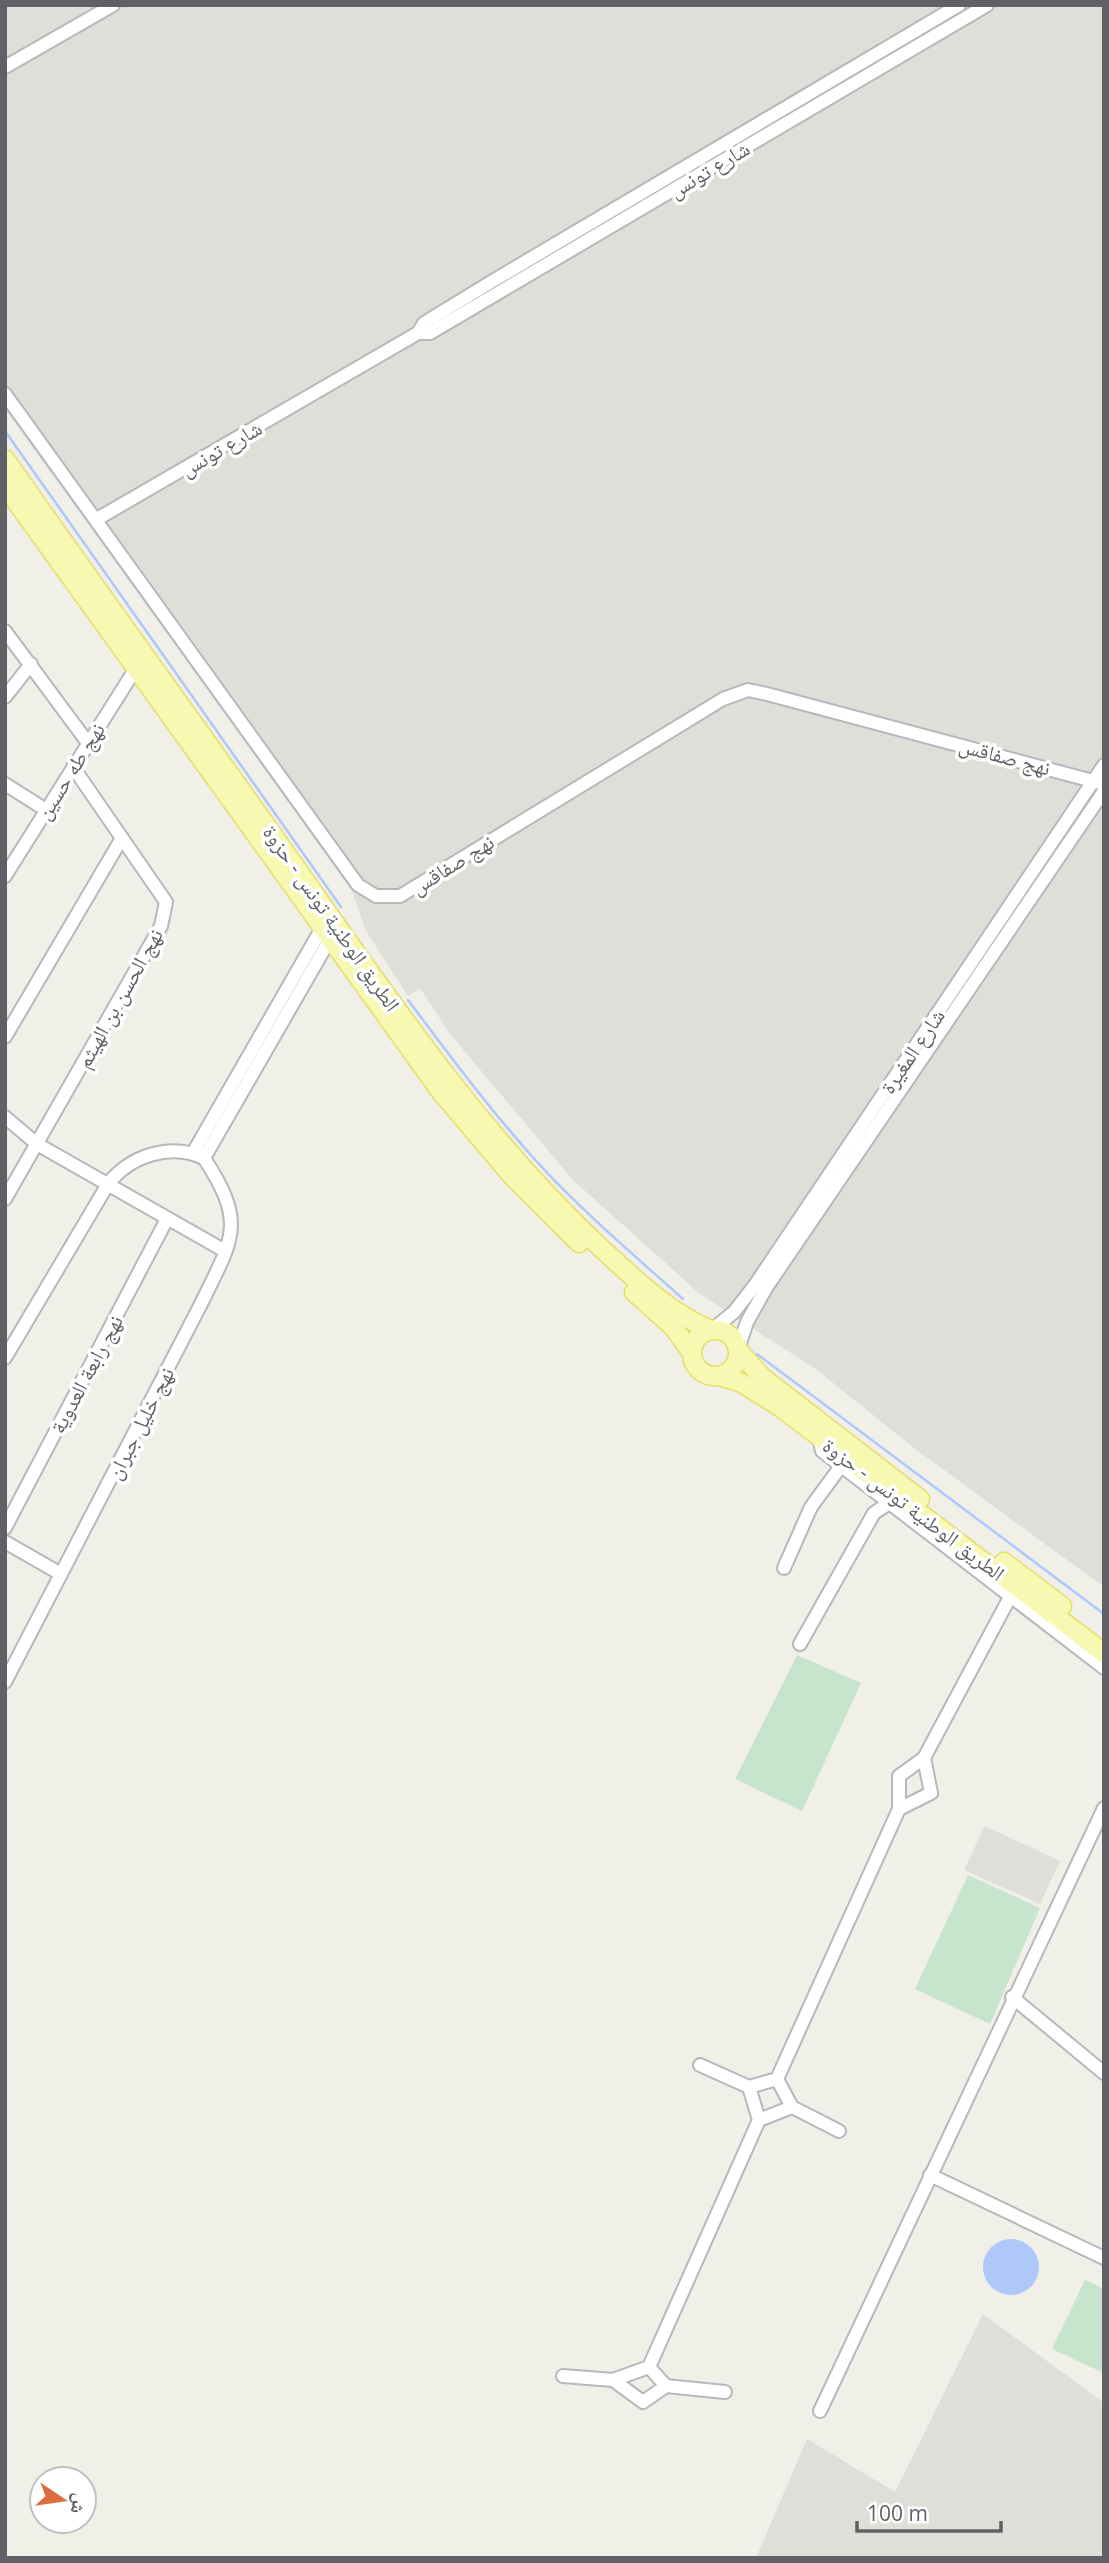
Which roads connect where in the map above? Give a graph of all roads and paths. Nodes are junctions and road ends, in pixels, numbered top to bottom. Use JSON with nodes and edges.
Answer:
{"nodes":[{"id":1,"x":113,"y":5,"type":"edge"},
{"id":2,"x":959,"y":5,"type":"edge"},
{"id":3,"x":987,"y":5,"type":"edge"},
{"id":4,"x":5,"y":68,"type":"edge"},
{"id":5,"x":424,"y":329,"type":"junction"},
{"id":6,"x":5,"y":394,"type":"edge"},
{"id":7,"x":5,"y":459,"type":"edge"},
{"id":8,"x":5,"y":486,"type":"edge"},
{"id":9,"x":97,"y":519,"type":"junction"},
{"id":10,"x":5,"y":631,"type":"edge"},
{"id":11,"x":31,"y":664,"type":"junction"},
{"id":12,"x":136,"y":668,"type":"junction"},
{"id":13,"x":5,"y":697,"type":"edge"},
{"id":14,"x":88,"y":743,"type":"junction"},
{"id":15,"x":1104,"y":765,"type":"edge"},
{"id":16,"x":72,"y":767,"type":"junction"},
{"id":17,"x":1099,"y":782,"type":"edge"},
{"id":18,"x":5,"y":784,"type":"edge"},
{"id":19,"x":1104,"y":791,"type":"edge"},
{"id":20,"x":46,"y":810,"type":"junction"},
{"id":21,"x":122,"y":838,"type":"junction"},
{"id":22,"x":5,"y":876,"type":"edge"},
{"id":23,"x":326,"y":934,"type":"junction"},
{"id":24,"x":5,"y":1037,"type":"edge"},
{"id":25,"x":5,"y":1117,"type":"edge"},
{"id":26,"x":37,"y":1144,"type":"junction"},
{"id":27,"x":199,"y":1156,"type":"junction"},
{"id":28,"x":108,"y":1184,"type":"junction"},
{"id":29,"x":5,"y":1199,"type":"edge"},
{"id":30,"x":167,"y":1219,"type":"junction"},
{"id":31,"x":225,"y":1251,"type":"junction"},
{"id":32,"x":711,"y":1330,"type":"junction"},
{"id":33,"x":738,"y":1350,"type":"junction"},
{"id":34,"x":692,"y":1353,"type":"junction"},
{"id":35,"x":5,"y":1358,"type":"edge"},
{"id":36,"x":719,"y":1376,"type":"junction"},
{"id":37,"x":819,"y":1437,"type":"junction"},
{"id":38,"x":841,"y":1466,"type":"junction"},
{"id":39,"x":888,"y":1504,"type":"junction"},
{"id":40,"x":5,"y":1528,"type":"edge"},
{"id":41,"x":5,"y":1542,"type":"edge"},
{"id":42,"x":784,"y":1568,"type":"dead end"},
{"id":43,"x":61,"y":1574,"type":"junction"},
{"id":44,"x":1010,"y":1597,"type":"junction"},
{"id":45,"x":1104,"y":1639,"type":"edge"},
{"id":46,"x":800,"y":1644,"type":"dead end"},
{"id":47,"x":1104,"y":1653,"type":"edge"},
{"id":48,"x":1104,"y":1668,"type":"edge"},
{"id":49,"x":5,"y":1682,"type":"edge"},
{"id":50,"x":924,"y":1758,"type":"junction"},
{"id":51,"x":1104,"y":1808,"type":"edge"},
{"id":52,"x":899,"y":1809,"type":"junction"},
{"id":53,"x":1012,"y":1997,"type":"junction"},
{"id":54,"x":700,"y":2065,"type":"dead end"},
{"id":55,"x":1104,"y":2073,"type":"edge"},
{"id":56,"x":776,"y":2079,"type":"junction"},
{"id":57,"x":749,"y":2087,"type":"junction"},
{"id":58,"x":792,"y":2106,"type":"junction"},
{"id":59,"x":759,"y":2120,"type":"junction"},
{"id":60,"x":839,"y":2132,"type":"dead end"},
{"id":61,"x":930,"y":2175,"type":"junction"},
{"id":62,"x":1104,"y":2258,"type":"edge"},
{"id":63,"x":649,"y":2367,"type":"junction"},
{"id":64,"x":563,"y":2376,"type":"dead end"},
{"id":65,"x":613,"y":2380,"type":"junction"},
{"id":66,"x":666,"y":2386,"type":"junction"},
{"id":67,"x":726,"y":2392,"type":"dead end"},
{"id":68,"x":820,"y":2411,"type":"dead end"}],
"edges":[{"from":1,"to":4,"type":"street"},
{"from":2,"to":5,"type":"street","name":"شارع تونس"},
{"from":3,"to":5,"type":"street","name":"شارع تونس"},
{"from":5,"to":9,"type":"street","name":"شارع تونس"},
{"from":6,"to":9,"type":"street","name":"نهج صفاقس"},
{"from":7,"to":32,"type":"main road","name":"الطريق الوطنية تونس - حزوة"},
{"from":8,"to":12,"type":"main road","name":"الطريق الوطنية تونس - حزوة"},
{"from":9,"to":17,"type":"street","name":"نهج صفاقس"},
{"from":10,"to":11,"type":"street"},
{"from":11,"to":13,"type":"street"},
{"from":11,"to":14,"type":"street"},
{"from":12,"to":14,"type":"street","name":"نهج طه حسين"},
{"from":12,"to":23,"type":"main road","name":"الطريق الوطنية تونس - حزوة"},
{"from":14,"to":16,"type":"street","name":"نهج طه حسين"},
{"from":15,"to":17,"type":"street","name":"شارع المغيرة"},
{"from":16,"to":20,"type":"street","name":"نهج طه حسين"},
{"from":16,"to":21,"type":"street","name":"نهج الحسن بن الهيثم"},
{"from":17,"to":32,"type":"street","name":"شارع المغيرة"},
{"from":18,"to":20,"type":"street"},
{"from":19,"to":33,"type":"street","name":"شارع المغيرة"},
{"from":20,"to":22,"type":"street","name":"نهج طه حسين"},
{"from":21,"to":24,"type":"street"},
{"from":21,"to":26,"type":"street","name":"نهج الحسن بن الهيثم"},
{"from":23,"to":27,"type":"street"},
{"from":23,"to":34,"type":"main road","name":"الطريق الوطنية تونس - حزوة"},
{"from":25,"to":26,"type":"street"},
{"from":26,"to":28,"type":"street"},
{"from":26,"to":29,"type":"street","name":"نهج الحسن بن الهيثم"},
{"from":27,"to":28,"type":"street"},
{"from":27,"to":31,"type":"street","name":"نهج خليل جبران"},
{"from":28,"to":30,"type":"street"},
{"from":28,"to":35,"type":"street"},
{"from":30,"to":31,"type":"street"},
{"from":30,"to":40,"type":"street","name":"نهج رابعة العدوية"},
{"from":31,"to":43,"type":"street","name":"نهج خليل جبران"},
{"from":32,"to":33,"type":"main road"},
{"from":32,"to":34,"type":"main road"},
{"from":33,"to":36,"type":"main road"},
{"from":33,"to":45,"type":"main road","name":"الطريق الوطنية تونس - حزوة"},
{"from":34,"to":36,"type":"main road"},
{"from":36,"to":37,"type":"main road","name":"الطريق الوطنية تونس - حزوة"},
{"from":37,"to":38,"type":"street"},
{"from":37,"to":47,"type":"main road","name":"الطريق الوطنية تونس - حزوة"},
{"from":38,"to":39,"type":"street"},
{"from":38,"to":42,"type":"street"},
{"from":39,"to":44,"type":"street"},
{"from":39,"to":46,"type":"street"},
{"from":41,"to":43,"type":"street"},
{"from":43,"to":49,"type":"street","name":"نهج خليل جبران"},
{"from":44,"to":48,"type":"street"},
{"from":44,"to":50,"type":"street"},
{"from":50,"to":52,"type":"street"},
{"from":50,"to":52,"type":"street"},
{"from":51,"to":53,"type":"street"},
{"from":52,"to":56,"type":"street"},
{"from":53,"to":55,"type":"street"},
{"from":53,"to":61,"type":"street"},
{"from":54,"to":57,"type":"street"},
{"from":56,"to":57,"type":"street"},
{"from":56,"to":58,"type":"street"},
{"from":57,"to":59,"type":"street"},
{"from":58,"to":59,"type":"street"},
{"from":58,"to":60,"type":"street"},
{"from":59,"to":63,"type":"street"},
{"from":61,"to":62,"type":"street"},
{"from":61,"to":68,"type":"street"},
{"from":63,"to":65,"type":"street"},
{"from":63,"to":66,"type":"street"},
{"from":64,"to":65,"type":"street"},
{"from":65,"to":66,"type":"street"},
{"from":66,"to":67,"type":"street"}]}
